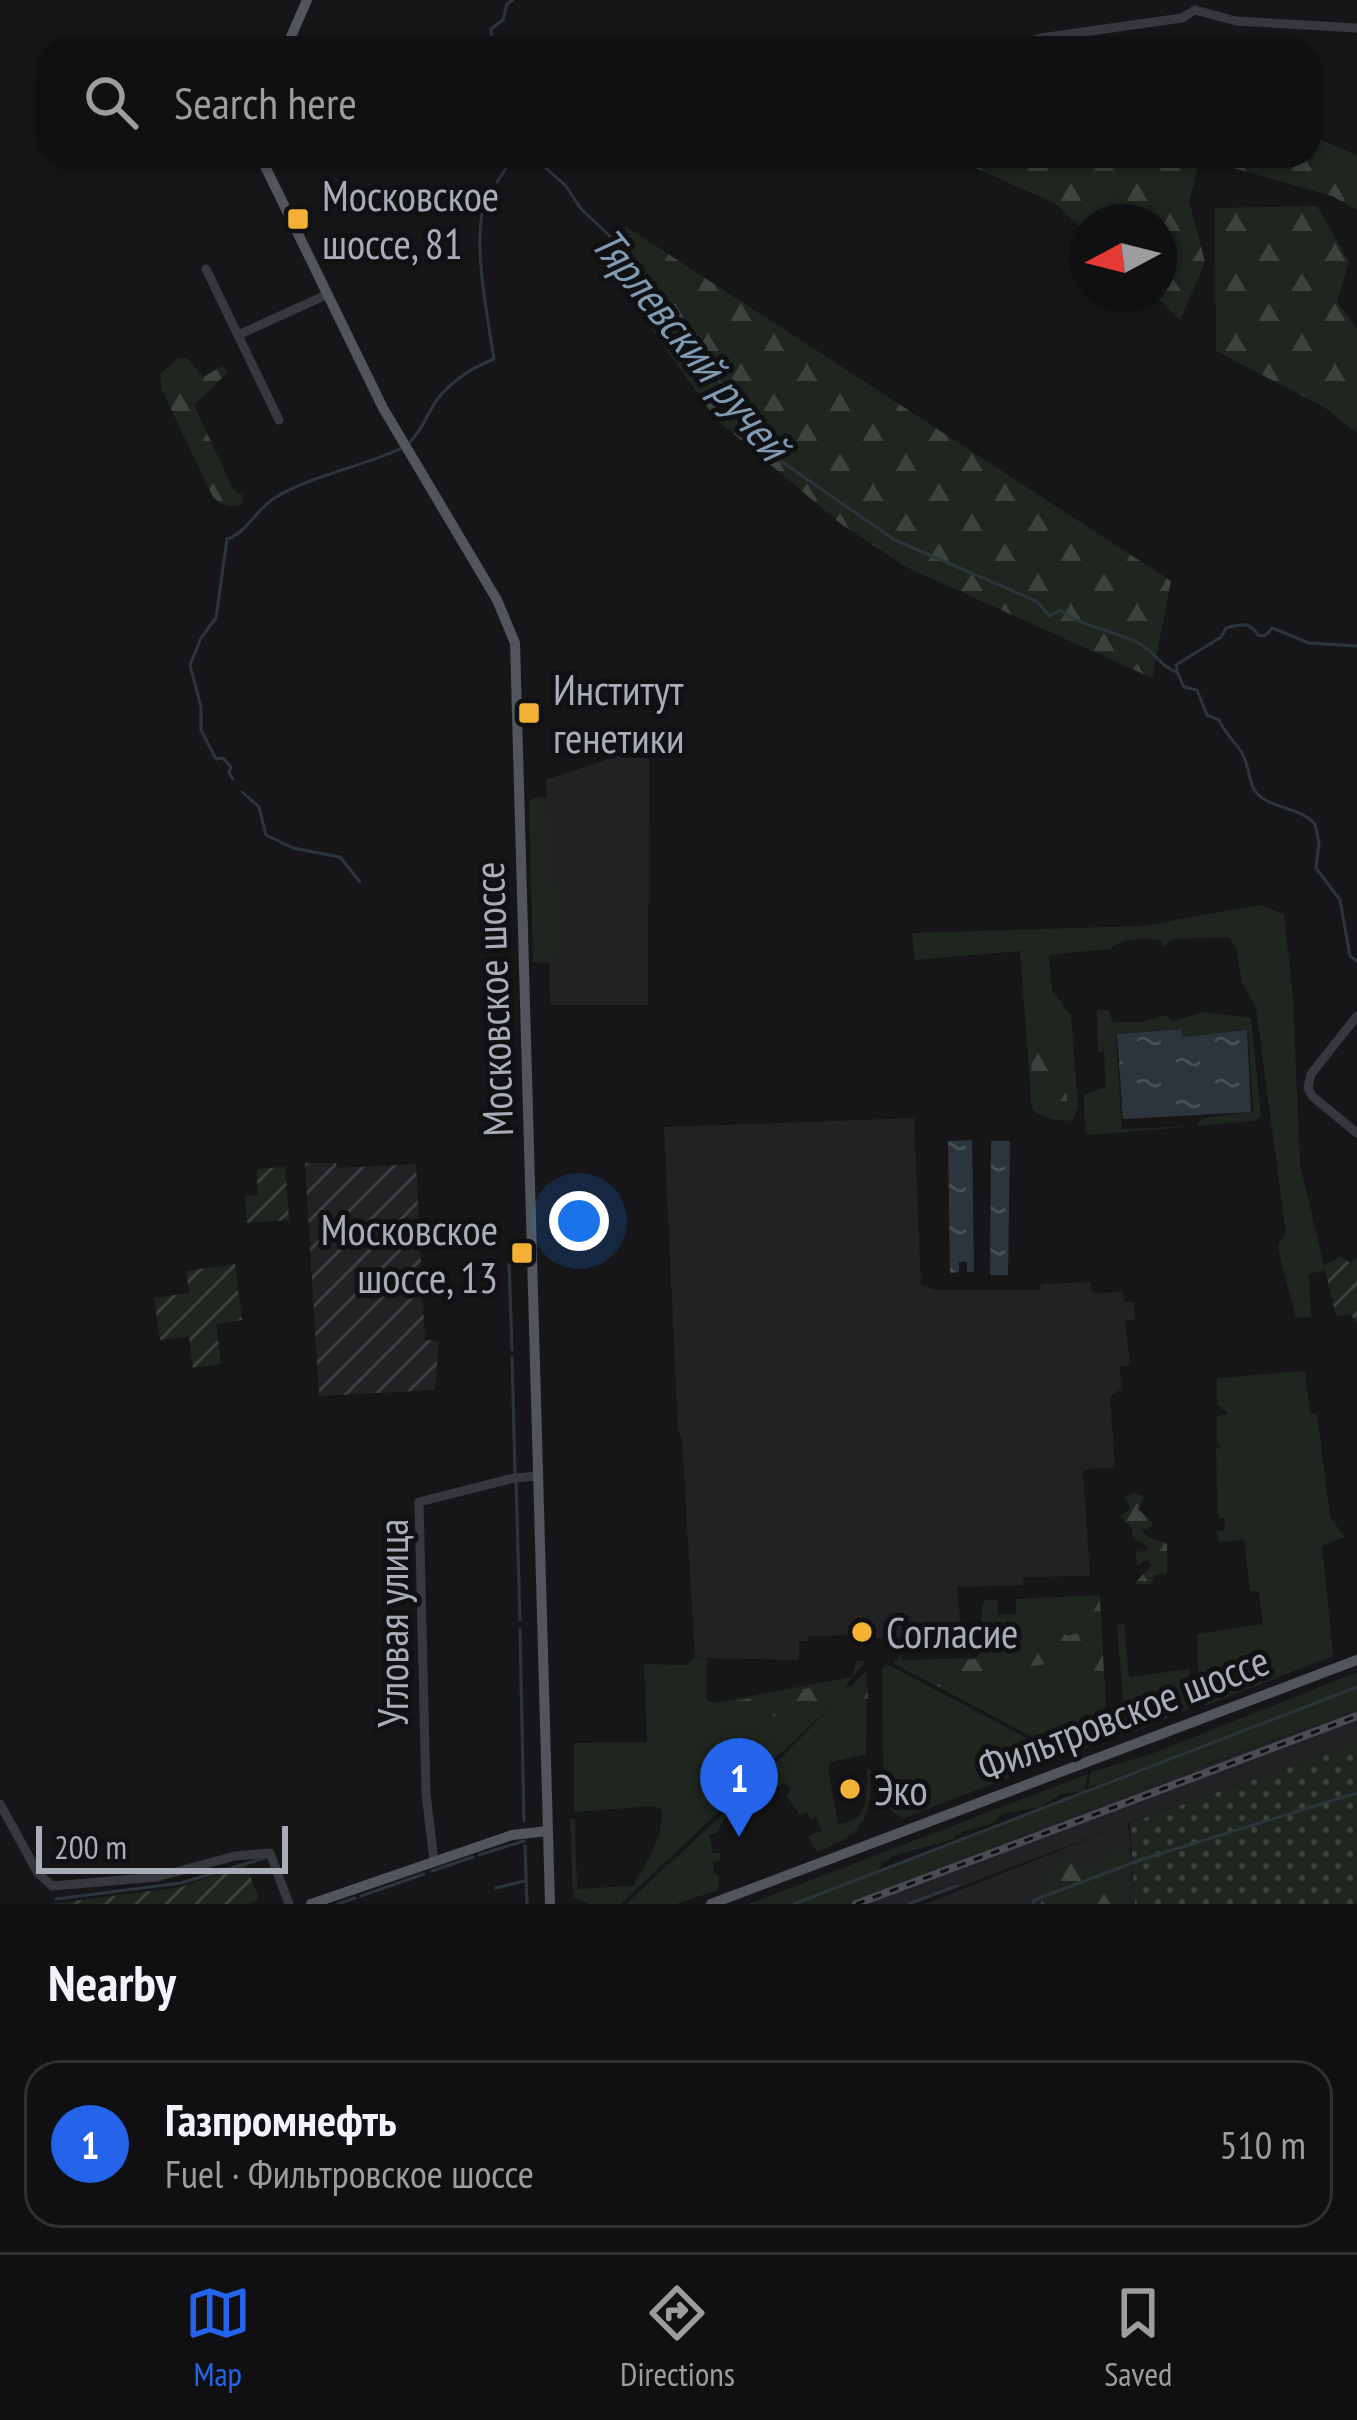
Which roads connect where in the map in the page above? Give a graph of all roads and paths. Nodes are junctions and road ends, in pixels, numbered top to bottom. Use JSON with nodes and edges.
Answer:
{"nodes":[{"id":1,"x":307,"y":0,"type":"edge"},
{"id":2,"x":1192,"y":5,"type":"edge"},
{"id":3,"x":1357,"y":28,"type":"edge"},
{"id":4,"x":291,"y":36,"type":"edge"},
{"id":5,"x":1055,"y":36,"type":"edge"},
{"id":6,"x":266,"y":168,"type":"edge"},
{"id":7,"x":206,"y":269,"type":"dead end"},
{"id":8,"x":326,"y":295,"type":"junction"},
{"id":9,"x":238,"y":335,"type":"junction"},
{"id":10,"x":279,"y":419,"type":"dead end"},
{"id":11,"x":1357,"y":1016,"type":"edge"},
{"id":12,"x":1357,"y":1133,"type":"edge"},
{"id":13,"x":539,"y":1476,"type":"junction"},
{"id":14,"x":1357,"y":1660,"type":"edge"},
{"id":15,"x":0,"y":1804,"type":"edge"},
{"id":16,"x":548,"y":1831,"type":"junction"},
{"id":17,"x":434,"y":1862,"type":"junction"},
{"id":18,"x":289,"y":1904,"type":"edge"},
{"id":19,"x":311,"y":1904,"type":"edge"},
{"id":20,"x":550,"y":1904,"type":"edge"},
{"id":21,"x":711,"y":1904,"type":"edge"}],
"edges":[{"from":1,"to":4,"type":"main road"},
{"from":2,"to":3,"type":"street"},
{"from":2,"to":5,"type":"street"},
{"from":6,"to":8,"type":"main road","name":"Московское шоссе"},
{"from":7,"to":9,"type":"street"},
{"from":8,"to":9,"type":"street"},
{"from":8,"to":13,"type":"main road","name":"Московское шоссе"},
{"from":9,"to":10,"type":"street"},
{"from":11,"to":12,"type":"street"},
{"from":13,"to":16,"type":"main road","name":"Московское шоссе"},
{"from":13,"to":17,"type":"street","name":"Угловая улица"},
{"from":14,"to":21,"type":"main road","name":"Фильтровское шоссе"},
{"from":15,"to":18,"type":"street"},
{"from":16,"to":17,"type":"main road"},
{"from":16,"to":20,"type":"main road","name":"Московское шоссе"},
{"from":17,"to":19,"type":"main road"}]}
